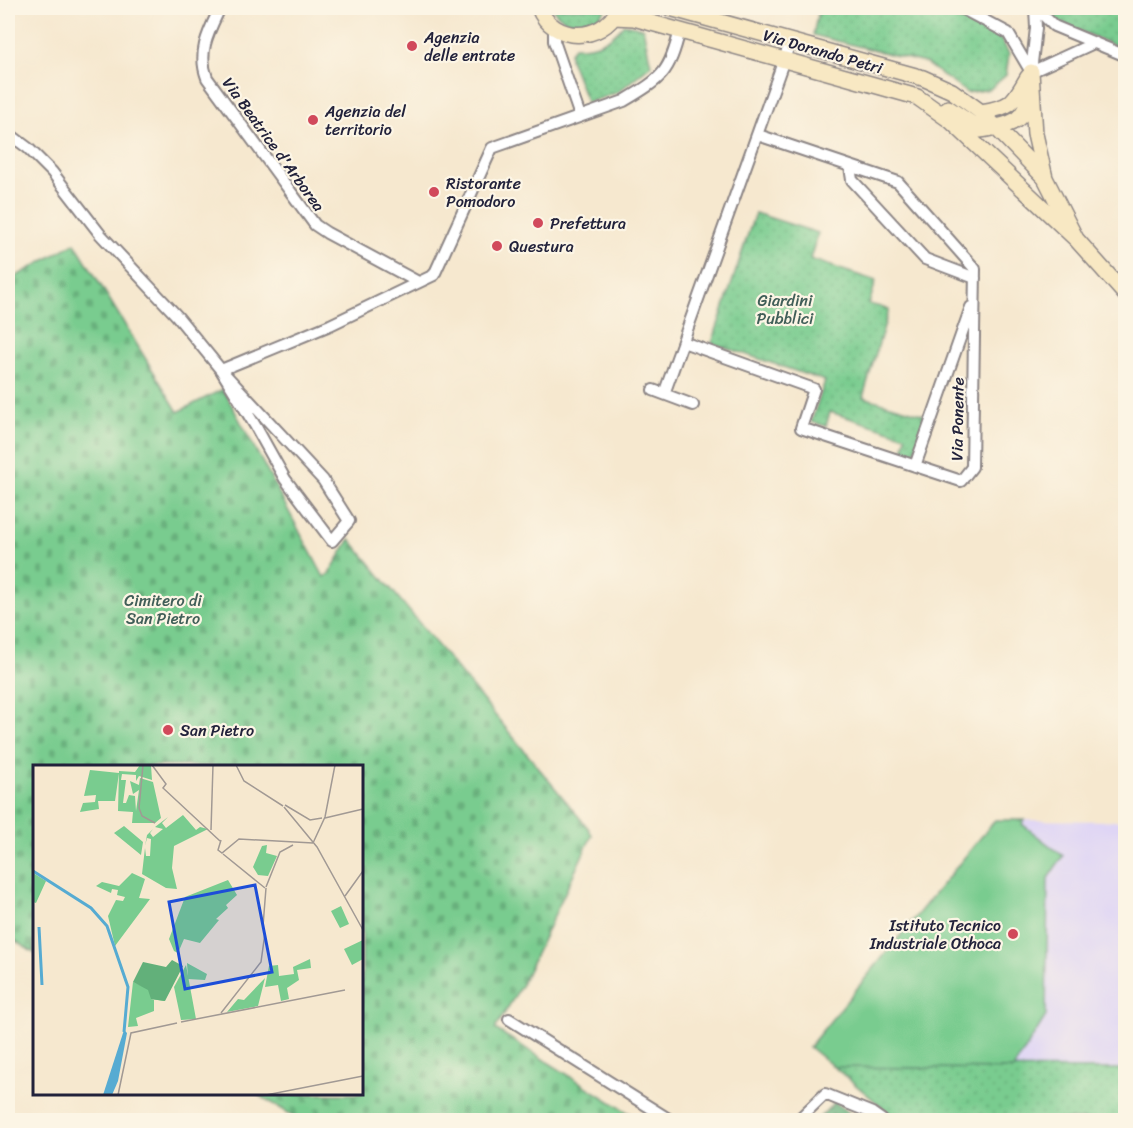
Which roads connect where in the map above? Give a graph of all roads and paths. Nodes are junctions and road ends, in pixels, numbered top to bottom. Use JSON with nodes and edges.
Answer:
{"nodes":[{"id":1,"x":220,"y":8,"type":"edge"},
{"id":2,"x":538,"y":8,"type":"edge"},
{"id":3,"x":670,"y":8,"type":"edge"},
{"id":4,"x":961,"y":8,"type":"edge"},
{"id":5,"x":1035,"y":8,"type":"edge"},
{"id":6,"x":617,"y":12,"type":"edge"},
{"id":7,"x":554,"y":28,"type":"junction"},
{"id":8,"x":680,"y":30,"type":"junction"},
{"id":9,"x":791,"y":40,"type":"junction"},
{"id":10,"x":1095,"y":43,"type":"junction"},
{"id":11,"x":1125,"y":56,"type":"edge"},
{"id":12,"x":785,"y":59,"type":"junction"},
{"id":13,"x":1031,"y":72,"type":"junction"},
{"id":14,"x":917,"y":97,"type":"junction"},
{"id":15,"x":981,"y":112,"type":"junction"},
{"id":16,"x":580,"y":116,"type":"junction"},
{"id":17,"x":996,"y":127,"type":"junction"},
{"id":18,"x":8,"y":133,"type":"edge"},
{"id":19,"x":758,"y":135,"type":"junction"},
{"id":20,"x":850,"y":167,"type":"junction"},
{"id":21,"x":1045,"y":177,"type":"junction"},
{"id":22,"x":1039,"y":204,"type":"junction"},
{"id":23,"x":1076,"y":239,"type":"junction"},
{"id":24,"x":975,"y":278,"type":"junction"},
{"id":25,"x":418,"y":282,"type":"junction"},
{"id":26,"x":1125,"y":295,"type":"edge"},
{"id":27,"x":974,"y":298,"type":"junction"},
{"id":28,"x":683,"y":342,"type":"junction"},
{"id":29,"x":221,"y":370,"type":"junction"},
{"id":30,"x":653,"y":390,"type":"dead end"},
{"id":31,"x":664,"y":394,"type":"junction"},
{"id":32,"x":693,"y":405,"type":"dead end"},
{"id":33,"x":915,"y":466,"type":"junction"},
{"id":34,"x":509,"y":1019,"type":"dead end"},
{"id":35,"x":670,"y":1120,"type":"edge"},
{"id":36,"x":798,"y":1120,"type":"edge"},
{"id":37,"x":882,"y":1120,"type":"edge"}],
"edges":[{"from":1,"to":25,"type":"street","name":"Via Beatrice d'Arborea"},
{"from":2,"to":7,"type":"street"},
{"from":3,"to":9,"type":"street","name":"Via Dorando Petri"},
{"from":4,"to":13,"type":"street"},
{"from":5,"to":10,"type":"street"},
{"from":5,"to":13,"type":"street"},
{"from":6,"to":7,"type":"street"},
{"from":6,"to":8,"type":"street","name":"Via Dorando Petri"},
{"from":7,"to":16,"type":"street"},
{"from":8,"to":12,"type":"street","name":"Via Dorando Petri"},
{"from":8,"to":16,"type":"street"},
{"from":9,"to":12,"type":"street"},
{"from":9,"to":15,"type":"street","name":"Via Dorando Petri"},
{"from":10,"to":11,"type":"street"},
{"from":10,"to":13,"type":"street"},
{"from":12,"to":14,"type":"street","name":"Via Dorando Petri"},
{"from":12,"to":19,"type":"street"},
{"from":13,"to":15,"type":"street"},
{"from":13,"to":17,"type":"street"},
{"from":13,"to":21,"type":"street"},
{"from":14,"to":17,"type":"street","name":"Via Dorando Petri"},
{"from":14,"to":22,"type":"street","name":"Via Dorando Petri"},
{"from":15,"to":17,"type":"street","name":"Via Dorando Petri"},
{"from":16,"to":25,"type":"street"},
{"from":17,"to":21,"type":"street","name":"Via Dorando Petri"},
{"from":17,"to":22,"type":"street","name":"Via Dorando Petri"},
{"from":18,"to":29,"type":"street"},
{"from":19,"to":20,"type":"street"},
{"from":19,"to":28,"type":"street"},
{"from":20,"to":24,"type":"street"},
{"from":20,"to":24,"type":"street"},
{"from":21,"to":23,"type":"street"},
{"from":22,"to":23,"type":"street","name":"Via Dorando Petri"},
{"from":23,"to":26,"type":"street"},
{"from":24,"to":27,"type":"street","name":"Via Ponente"},
{"from":25,"to":29,"type":"street"},
{"from":27,"to":33,"type":"street"},
{"from":27,"to":33,"type":"street","name":"Via Ponente"},
{"from":28,"to":31,"type":"street"},
{"from":28,"to":33,"type":"street","name":"Via Ponente"},
{"from":29,"to":29,"type":"street"},
{"from":30,"to":31,"type":"street"},
{"from":31,"to":32,"type":"street"},
{"from":34,"to":35,"type":"street"},
{"from":36,"to":37,"type":"street"}]}
